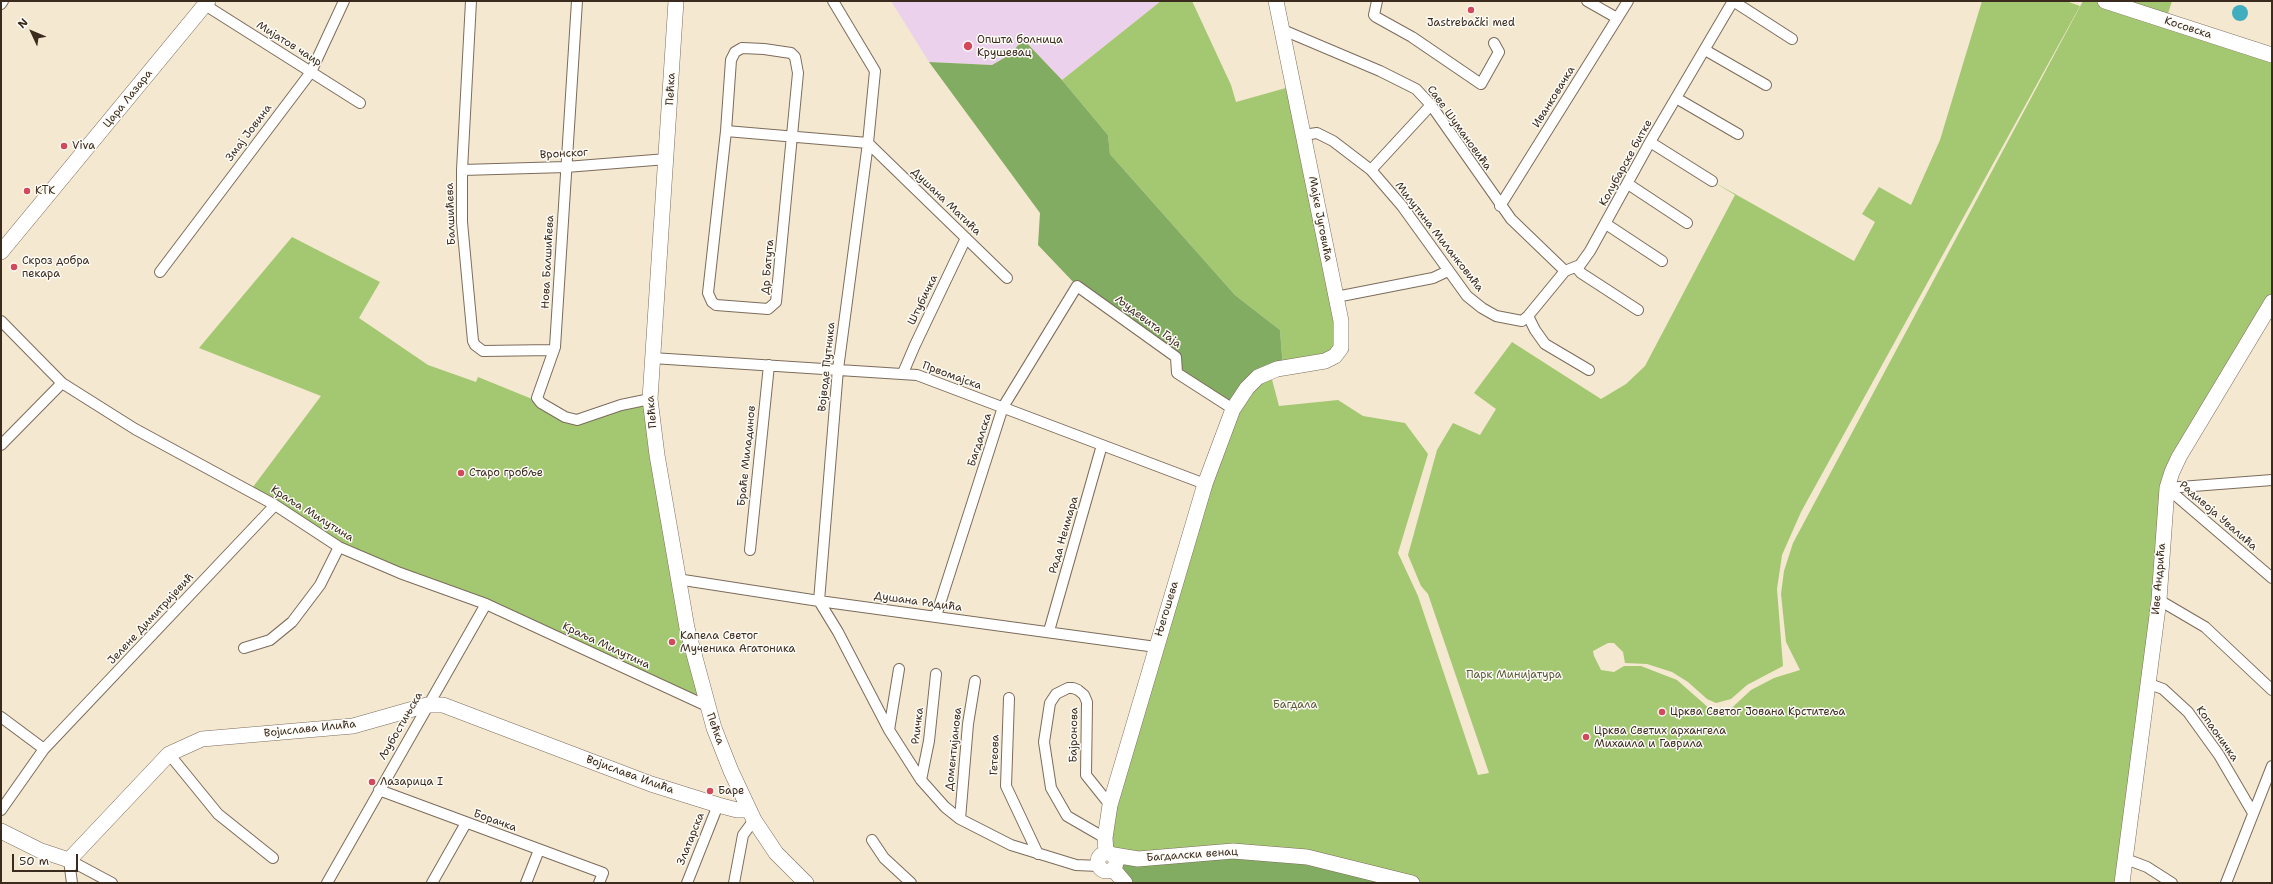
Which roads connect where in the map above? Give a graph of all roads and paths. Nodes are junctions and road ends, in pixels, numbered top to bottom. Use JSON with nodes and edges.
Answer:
{"nodes":[{"id":1,"x":3,"y":1,"type":"edge"},
{"id":2,"x":344,"y":1,"type":"edge"},
{"id":3,"x":471,"y":1,"type":"edge"},
{"id":4,"x":577,"y":1,"type":"edge"},
{"id":5,"x":676,"y":1,"type":"edge"},
{"id":6,"x":833,"y":1,"type":"edge"},
{"id":7,"x":1276,"y":1,"type":"edge"},
{"id":8,"x":1377,"y":1,"type":"edge"},
{"id":9,"x":1587,"y":1,"type":"edge"},
{"id":10,"x":1628,"y":1,"type":"edge"},
{"id":11,"x":1733,"y":1,"type":"edge"},
{"id":12,"x":2104,"y":1,"type":"edge"},
{"id":13,"x":207,"y":3,"type":"edge"},
{"id":14,"x":1,"y":4,"type":"edge"},
{"id":15,"x":1617,"y":18,"type":"junction"},
{"id":16,"x":1282,"y":30,"type":"junction"},
{"id":17,"x":1792,"y":39,"type":"dead end"},
{"id":18,"x":1494,"y":43,"type":"dead end"},
{"id":19,"x":1705,"y":50,"type":"junction"},
{"id":20,"x":2272,"y":55,"type":"edge"},
{"id":21,"x":311,"y":72,"type":"junction"},
{"id":22,"x":1766,"y":85,"type":"dead end"},
{"id":23,"x":1676,"y":98,"type":"junction"},
{"id":24,"x":360,"y":103,"type":"dead end"},
{"id":25,"x":1431,"y":105,"type":"junction"},
{"id":26,"x":726,"y":131,"type":"junction"},
{"id":27,"x":1738,"y":134,"type":"dead end"},
{"id":28,"x":1303,"y":135,"type":"junction"},
{"id":29,"x":792,"y":138,"type":"junction"},
{"id":30,"x":1650,"y":142,"type":"junction"},
{"id":31,"x":868,"y":143,"type":"junction"},
{"id":32,"x":667,"y":159,"type":"junction"},
{"id":33,"x":566,"y":167,"type":"junction"},
{"id":34,"x":462,"y":170,"type":"junction"},
{"id":35,"x":1371,"y":170,"type":"junction"},
{"id":36,"x":1712,"y":180,"type":"dead end"},
{"id":37,"x":1628,"y":184,"type":"junction"},
{"id":38,"x":1500,"y":206,"type":"junction"},
{"id":39,"x":1687,"y":223,"type":"dead end"},
{"id":40,"x":1606,"y":224,"type":"junction"},
{"id":41,"x":966,"y":238,"type":"junction"},
{"id":42,"x":1,"y":252,"type":"edge"},
{"id":43,"x":1662,"y":261,"type":"dead end"},
{"id":44,"x":1576,"y":267,"type":"junction"},
{"id":45,"x":1448,"y":271,"type":"junction"},
{"id":46,"x":1565,"y":271,"type":"junction"},
{"id":47,"x":160,"y":272,"type":"dead end"},
{"id":48,"x":1008,"y":278,"type":"dead end"},
{"id":49,"x":1077,"y":286,"type":"joint"},
{"id":50,"x":1336,"y":297,"type":"junction"},
{"id":51,"x":2272,"y":302,"type":"edge"},
{"id":52,"x":1638,"y":310,"type":"dead end"},
{"id":53,"x":1525,"y":318,"type":"junction"},
{"id":54,"x":1,"y":321,"type":"edge"},
{"id":55,"x":552,"y":350,"type":"junction"},
{"id":56,"x":652,"y":358,"type":"junction"},
{"id":57,"x":769,"y":365,"type":"junction"},
{"id":58,"x":838,"y":369,"type":"junction"},
{"id":59,"x":1589,"y":370,"type":"dead end"},
{"id":60,"x":903,"y":373,"type":"junction"},
{"id":61,"x":1258,"y":377,"type":"joint"},
{"id":62,"x":62,"y":383,"type":"junction"},
{"id":63,"x":650,"y":399,"type":"junction"},
{"id":64,"x":1003,"y":408,"type":"junction"},
{"id":65,"x":1233,"y":409,"type":"junction"},
{"id":66,"x":1,"y":445,"type":"edge"},
{"id":67,"x":1102,"y":445,"type":"junction"},
{"id":68,"x":2272,"y":480,"type":"edge"},
{"id":69,"x":1205,"y":484,"type":"junction"},
{"id":70,"x":2167,"y":488,"type":"junction"},
{"id":71,"x":275,"y":505,"type":"junction"},
{"id":72,"x":339,"y":547,"type":"junction"},
{"id":73,"x":750,"y":550,"type":"dead end"},
{"id":74,"x":2272,"y":578,"type":"edge"},
{"id":75,"x":677,"y":579,"type":"junction"},
{"id":76,"x":2158,"y":600,"type":"junction"},
{"id":77,"x":819,"y":601,"type":"junction"},
{"id":78,"x":486,"y":604,"type":"junction"},
{"id":79,"x":936,"y":616,"type":"junction"},
{"id":80,"x":1049,"y":631,"type":"junction"},
{"id":81,"x":1156,"y":647,"type":"junction"},
{"id":82,"x":244,"y":648,"type":"dead end"},
{"id":83,"x":899,"y":669,"type":"dead end"},
{"id":84,"x":936,"y":674,"type":"dead end"},
{"id":85,"x":975,"y":681,"type":"dead end"},
{"id":86,"x":2147,"y":683,"type":"junction"},
{"id":87,"x":2272,"y":690,"type":"edge"},
{"id":88,"x":1009,"y":698,"type":"dead end"},
{"id":89,"x":427,"y":705,"type":"junction"},
{"id":90,"x":707,"y":706,"type":"junction"},
{"id":91,"x":1,"y":717,"type":"edge"},
{"id":92,"x":889,"y":730,"type":"junction"},
{"id":93,"x":44,"y":749,"type":"junction"},
{"id":94,"x":169,"y":754,"type":"junction"},
{"id":95,"x":2272,"y":766,"type":"edge"},
{"id":96,"x":921,"y":780,"type":"junction"},
{"id":97,"x":379,"y":790,"type":"junction"},
{"id":98,"x":718,"y":805,"type":"junction"},
{"id":99,"x":1110,"y":805,"type":"junction"},
{"id":100,"x":1,"y":810,"type":"edge"},
{"id":101,"x":2253,"y":813,"type":"junction"},
{"id":102,"x":752,"y":815,"type":"junction"},
{"id":103,"x":960,"y":820,"type":"junction"},
{"id":104,"x":466,"y":823,"type":"junction"},
{"id":105,"x":1,"y":831,"type":"edge"},
{"id":106,"x":872,"y":840,"type":"dead end"},
{"id":107,"x":539,"y":850,"type":"junction"},
{"id":108,"x":1038,"y":854,"type":"junction"},
{"id":109,"x":1107,"y":856,"type":"junction"},
{"id":110,"x":273,"y":858,"type":"dead end"},
{"id":111,"x":2126,"y":859,"type":"junction"},
{"id":112,"x":69,"y":860,"type":"junction"},
{"id":113,"x":72,"y":883,"type":"edge"},
{"id":114,"x":112,"y":883,"type":"edge"},
{"id":115,"x":327,"y":883,"type":"edge"},
{"id":116,"x":432,"y":883,"type":"edge"},
{"id":117,"x":526,"y":883,"type":"edge"},
{"id":118,"x":599,"y":883,"type":"edge"},
{"id":119,"x":687,"y":883,"type":"edge"},
{"id":120,"x":734,"y":883,"type":"edge"},
{"id":121,"x":806,"y":883,"type":"edge"},
{"id":122,"x":911,"y":883,"type":"edge"},
{"id":123,"x":1125,"y":883,"type":"edge"},
{"id":124,"x":1412,"y":883,"type":"edge"},
{"id":125,"x":2122,"y":883,"type":"edge"},
{"id":126,"x":2172,"y":883,"type":"edge"},
{"id":127,"x":2226,"y":883,"type":"edge"}],
"edges":[{"from":1,"to":14,"type":"street"},
{"from":2,"to":21,"type":"street","name":"Змај Јовина"},
{"from":3,"to":34,"type":"street","name":"Балшићева"},
{"from":4,"to":33,"type":"street","name":"Нова Балшићева"},
{"from":5,"to":32,"type":"street","name":"Пећка"},
{"from":6,"to":31,"type":"street","name":"Војводе Путника"},
{"from":7,"to":16,"type":"street","name":"Мајке Југовића"},
{"from":8,"to":18,"type":"street"},
{"from":9,"to":15,"type":"street"},
{"from":10,"to":15,"type":"street","name":"Иванковачка"},
{"from":11,"to":17,"type":"street"},
{"from":11,"to":19,"type":"street","name":"Колубарске битке"},
{"from":12,"to":20,"type":"street","name":"Косовска"},
{"from":13,"to":21,"type":"street","name":"Мијатов чаир"},
{"from":13,"to":42,"type":"street","name":"Цара Лазара"},
{"from":15,"to":38,"type":"street","name":"Иванковачка"},
{"from":16,"to":25,"type":"street","name":"Саве Шумановића"},
{"from":16,"to":28,"type":"street","name":"Мајке Југовића"},
{"from":19,"to":22,"type":"street"},
{"from":19,"to":23,"type":"street","name":"Колубарске битке"},
{"from":21,"to":24,"type":"street","name":"Мијатов чаир"},
{"from":21,"to":47,"type":"street","name":"Змај Јовина"},
{"from":23,"to":27,"type":"street"},
{"from":23,"to":30,"type":"street","name":"Колубарске битке"},
{"from":25,"to":35,"type":"street"},
{"from":25,"to":38,"type":"street","name":"Саве Шумановића"},
{"from":26,"to":29,"type":"street"},
{"from":26,"to":29,"type":"street","name":"Др Батута"},
{"from":26,"to":29,"type":"street","name":"Др Батута"},
{"from":28,"to":35,"type":"street","name":"Милутина Миланковића"},
{"from":28,"to":50,"type":"street","name":"Мајке Југовића"},
{"from":29,"to":31,"type":"street"},
{"from":30,"to":36,"type":"street"},
{"from":30,"to":37,"type":"street","name":"Колубарске битке"},
{"from":31,"to":41,"type":"street","name":"Душана Матића"},
{"from":31,"to":58,"type":"street","name":"Војводе Путника"},
{"from":32,"to":33,"type":"street","name":"Вронског"},
{"from":32,"to":56,"type":"street","name":"Пећка"},
{"from":33,"to":34,"type":"street","name":"Вронског"},
{"from":33,"to":55,"type":"street","name":"Нова Балшићева"},
{"from":34,"to":55,"type":"street","name":"Балшићева"},
{"from":35,"to":45,"type":"street","name":"Милутина Миланковића"},
{"from":37,"to":39,"type":"street"},
{"from":37,"to":40,"type":"street","name":"Колубарске битке"},
{"from":38,"to":46,"type":"street","name":"Саве Шумановића"},
{"from":40,"to":43,"type":"street"},
{"from":40,"to":44,"type":"street","name":"Колубарске битке"},
{"from":41,"to":48,"type":"street","name":"Душана Матића"},
{"from":41,"to":60,"type":"street","name":"Штубичка"},
{"from":44,"to":46,"type":"street","name":"Колубарске битке"},
{"from":44,"to":52,"type":"street"},
{"from":45,"to":50,"type":"street"},
{"from":45,"to":53,"type":"street","name":"Милутина Миланковића"},
{"from":46,"to":53,"type":"street"},
{"from":49,"to":64,"type":"street","name":"Багдалска"},
{"from":49,"to":65,"type":"street","name":"Људевита Гаја"},
{"from":50,"to":61,"type":"street","name":"Мајке Југовића"},
{"from":51,"to":70,"type":"street","name":"Иве Андрића"},
{"from":53,"to":59,"type":"street"},
{"from":54,"to":62,"type":"street","name":"Краља Милутина"},
{"from":55,"to":63,"type":"street","name":"Нова Балшићева"},
{"from":56,"to":57,"type":"street","name":"Првомајска"},
{"from":56,"to":63,"type":"street","name":"Пећка"},
{"from":57,"to":58,"type":"street","name":"Првомајска"},
{"from":57,"to":73,"type":"street","name":"Браће Миладинов"},
{"from":58,"to":60,"type":"street","name":"Првомајска"},
{"from":58,"to":77,"type":"street","name":"Војводе Путника"},
{"from":60,"to":64,"type":"street","name":"Првомајска"},
{"from":61,"to":65,"type":"street","name":"Његошева"},
{"from":62,"to":66,"type":"street"},
{"from":62,"to":71,"type":"street","name":"Краља Милутина"},
{"from":63,"to":75,"type":"street","name":"Пећка"},
{"from":64,"to":67,"type":"street","name":"Првомајска"},
{"from":64,"to":79,"type":"street","name":"Багдалска"},
{"from":65,"to":69,"type":"street","name":"Његошева"},
{"from":67,"to":69,"type":"street","name":"Првомајска"},
{"from":67,"to":80,"type":"street","name":"Рада Неимара"},
{"from":68,"to":70,"type":"street"},
{"from":69,"to":81,"type":"street","name":"Његошева"},
{"from":70,"to":74,"type":"street","name":"Радивоја Увалића"},
{"from":70,"to":76,"type":"street","name":"Иве Андрића"},
{"from":71,"to":72,"type":"street","name":"Краља Милутина"},
{"from":71,"to":93,"type":"street","name":"Јелене Димитријевић"},
{"from":72,"to":78,"type":"street","name":"Краља Милутина"},
{"from":72,"to":82,"type":"street"},
{"from":75,"to":77,"type":"street","name":"Душана Радића"},
{"from":75,"to":90,"type":"street","name":"Пећка"},
{"from":76,"to":86,"type":"street","name":"Иве Андрића"},
{"from":76,"to":87,"type":"street"},
{"from":77,"to":79,"type":"street","name":"Душана Радића"},
{"from":77,"to":92,"type":"street"},
{"from":78,"to":89,"type":"street","name":"Љубостињска"},
{"from":78,"to":90,"type":"street","name":"Краља Милутина"},
{"from":79,"to":80,"type":"street","name":"Душана Радића"},
{"from":80,"to":81,"type":"street","name":"Душана Радића"},
{"from":81,"to":99,"type":"street","name":"Његошева"},
{"from":83,"to":92,"type":"street"},
{"from":84,"to":96,"type":"street","name":"Рличка"},
{"from":85,"to":103,"type":"street","name":"Доментијанова"},
{"from":86,"to":101,"type":"street","name":"Копаоничка"},
{"from":86,"to":111,"type":"street","name":"Иве Андрића"},
{"from":88,"to":108,"type":"street","name":"Гетеова"},
{"from":89,"to":94,"type":"street","name":"Војислава Илића"},
{"from":89,"to":97,"type":"street","name":"Љубостињска"},
{"from":89,"to":98,"type":"street","name":"Војислава Илића"},
{"from":90,"to":102,"type":"street","name":"Пећка"},
{"from":91,"to":93,"type":"street"},
{"from":92,"to":96,"type":"street"},
{"from":93,"to":100,"type":"street","name":"Јелене Димитријевић"},
{"from":94,"to":110,"type":"street"},
{"from":94,"to":112,"type":"street","name":"Војислава Илића"},
{"from":95,"to":101,"type":"street"},
{"from":96,"to":103,"type":"street"},
{"from":97,"to":104,"type":"street","name":"Борачка"},
{"from":97,"to":115,"type":"street","name":"Љубостињска"},
{"from":98,"to":102,"type":"street","name":"Војислава Илића"},
{"from":98,"to":119,"type":"street","name":"Златарска"},
{"from":99,"to":109,"type":"street","name":"Његошева"},
{"from":99,"to":109,"type":"street","name":"Бајронова"},
{"from":101,"to":127,"type":"street"},
{"from":102,"to":120,"type":"street"},
{"from":102,"to":121,"type":"street","name":"Пећка"},
{"from":103,"to":108,"type":"street"},
{"from":104,"to":107,"type":"street","name":"Борачка"},
{"from":104,"to":116,"type":"street"},
{"from":105,"to":112,"type":"street"},
{"from":106,"to":122,"type":"street"},
{"from":107,"to":117,"type":"street"},
{"from":107,"to":118,"type":"street","name":"Борачка"},
{"from":108,"to":109,"type":"street"},
{"from":109,"to":123,"type":"street"},
{"from":109,"to":124,"type":"street","name":"Багдалски венац"},
{"from":111,"to":125,"type":"street","name":"Иве Андрића"},
{"from":111,"to":126,"type":"street"},
{"from":112,"to":113,"type":"street"},
{"from":112,"to":114,"type":"street"}]}
